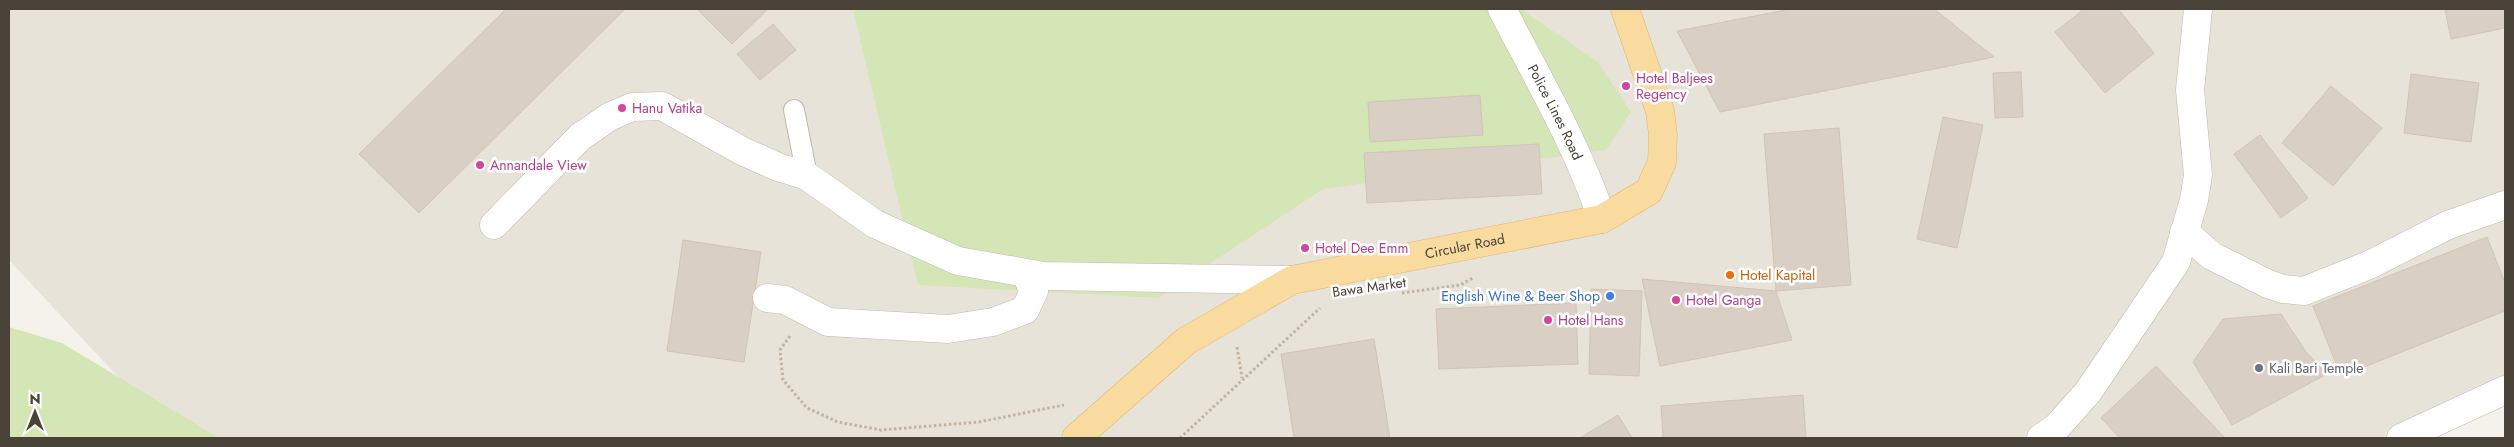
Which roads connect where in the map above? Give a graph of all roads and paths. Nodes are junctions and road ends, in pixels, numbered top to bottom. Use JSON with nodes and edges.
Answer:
{"nodes":[{"id":1,"x":1502,"y":9,"type":"edge"},
{"id":2,"x":1625,"y":9,"type":"edge"},
{"id":3,"x":2198,"y":9,"type":"edge"},
{"id":4,"x":794,"y":110,"type":"dead end"},
{"id":5,"x":807,"y":176,"type":"junction"},
{"id":6,"x":2505,"y":204,"type":"edge"},
{"id":7,"x":1602,"y":219,"type":"junction"},
{"id":8,"x":494,"y":225,"type":"dead end"},
{"id":9,"x":2184,"y":232,"type":"junction"},
{"id":10,"x":1026,"y":273,"type":"junction"},
{"id":11,"x":1477,"y":276,"type":"dead end"},
{"id":12,"x":1292,"y":280,"type":"junction"},
{"id":13,"x":1392,"y":295,"type":"dead end"},
{"id":14,"x":767,"y":298,"type":"dead end"},
{"id":15,"x":1324,"y":304,"type":"dead end"},
{"id":16,"x":828,"y":322,"type":"junction"},
{"id":17,"x":2505,"y":390,"type":"edge"},
{"id":18,"x":1072,"y":403,"type":"dead end"},
{"id":19,"x":1076,"y":438,"type":"edge"},
{"id":20,"x":1180,"y":438,"type":"edge"},
{"id":21,"x":2041,"y":438,"type":"edge"},
{"id":22,"x":2401,"y":438,"type":"edge"}],
"edges":[{"from":1,"to":7,"type":"street","name":"Police Lines Road"},
{"from":2,"to":7,"type":"main road","name":"Circular Road"},
{"from":3,"to":9,"type":"street"},
{"from":4,"to":5,"type":"lane"},
{"from":5,"to":8,"type":"street"},
{"from":5,"to":10,"type":"street"},
{"from":6,"to":9,"type":"street"},
{"from":7,"to":12,"type":"main road","name":"Circular Road"},
{"from":9,"to":21,"type":"street"},
{"from":10,"to":12,"type":"street"},
{"from":10,"to":16,"type":"street"},
{"from":11,"to":13,"type":"path","name":"Bawa Market"},
{"from":12,"to":19,"type":"main road","name":"Circular Road"},
{"from":14,"to":16,"type":"street"},
{"from":15,"to":20,"type":"path","name":"Bawa Market"},
{"from":16,"to":18,"type":"path"},
{"from":17,"to":22,"type":"street"}]}
